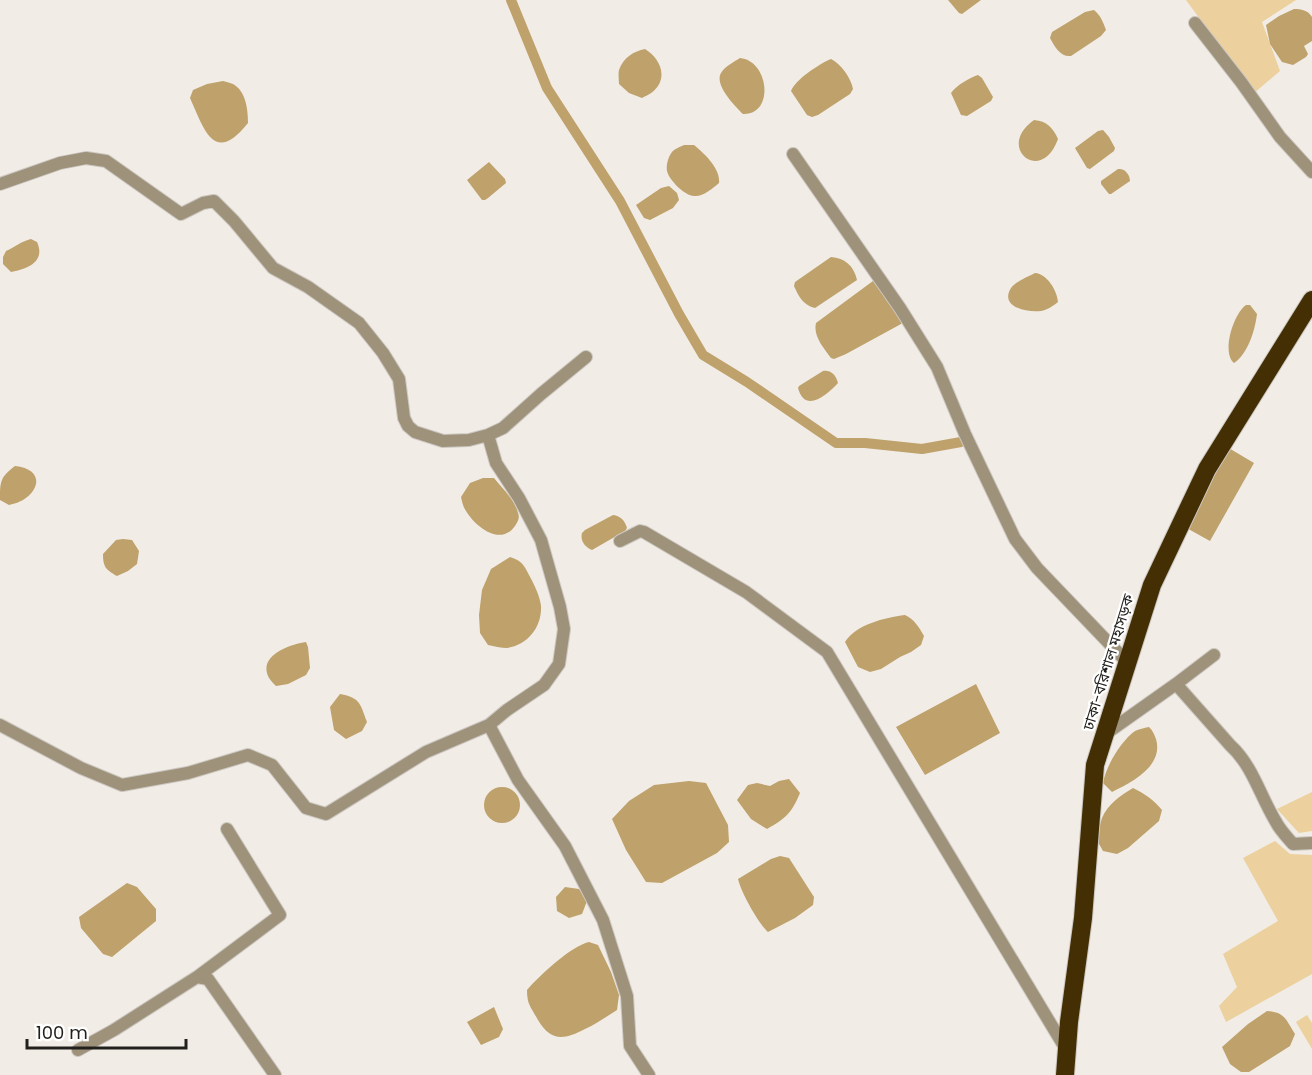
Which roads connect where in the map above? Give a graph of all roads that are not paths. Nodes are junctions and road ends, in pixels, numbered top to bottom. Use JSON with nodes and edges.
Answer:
{"nodes":[{"id":1,"x":1195,"y":23,"type":"dead end"},
{"id":2,"x":793,"y":154,"type":"dead end"},
{"id":3,"x":1312,"y":172,"type":"edge"},
{"id":4,"x":0,"y":184,"type":"edge"},
{"id":5,"x":1312,"y":300,"type":"edge"},
{"id":6,"x":586,"y":357,"type":"dead end"},
{"id":7,"x":488,"y":435,"type":"junction"},
{"id":8,"x":620,"y":541,"type":"dead end"},
{"id":9,"x":1214,"y":655,"type":"dead end"},
{"id":10,"x":1127,"y":662,"type":"junction"},
{"id":11,"x":1176,"y":684,"type":"junction"},
{"id":12,"x":0,"y":725,"type":"edge"},
{"id":13,"x":489,"y":725,"type":"junction"},
{"id":14,"x":1103,"y":740,"type":"junction"},
{"id":15,"x":227,"y":829,"type":"dead end"},
{"id":16,"x":1312,"y":843,"type":"edge"},
{"id":17,"x":197,"y":976,"type":"junction"},
{"id":18,"x":78,"y":1050,"type":"dead end"},
{"id":19,"x":1068,"y":1052,"type":"junction"},
{"id":20,"x":275,"y":1075,"type":"edge"},
{"id":21,"x":649,"y":1075,"type":"edge"},
{"id":22,"x":1065,"y":1075,"type":"edge"}],
"edges":[{"from":1,"to":3,"type":"street"},
{"from":2,"to":10,"type":"street"},
{"from":4,"to":7,"type":"street"},
{"from":5,"to":10,"type":"highway","name":"ঢাকা-বরিশাল মহাসড়ক"},
{"from":6,"to":7,"type":"street"},
{"from":7,"to":13,"type":"street"},
{"from":8,"to":19,"type":"street"},
{"from":9,"to":11,"type":"street"},
{"from":10,"to":14,"type":"highway","name":"ঢাকা-বরিশাল মহাসড়ক"},
{"from":11,"to":14,"type":"street"},
{"from":11,"to":16,"type":"street"},
{"from":12,"to":13,"type":"street"},
{"from":13,"to":21,"type":"street"},
{"from":14,"to":19,"type":"highway","name":"ঢাকা-বরিশাল মহাসড়ক"},
{"from":15,"to":17,"type":"street"},
{"from":17,"to":18,"type":"street"},
{"from":17,"to":20,"type":"street"},
{"from":19,"to":22,"type":"highway","name":"ঢাকা-বরিশাল মহাসড়ক"}]}
